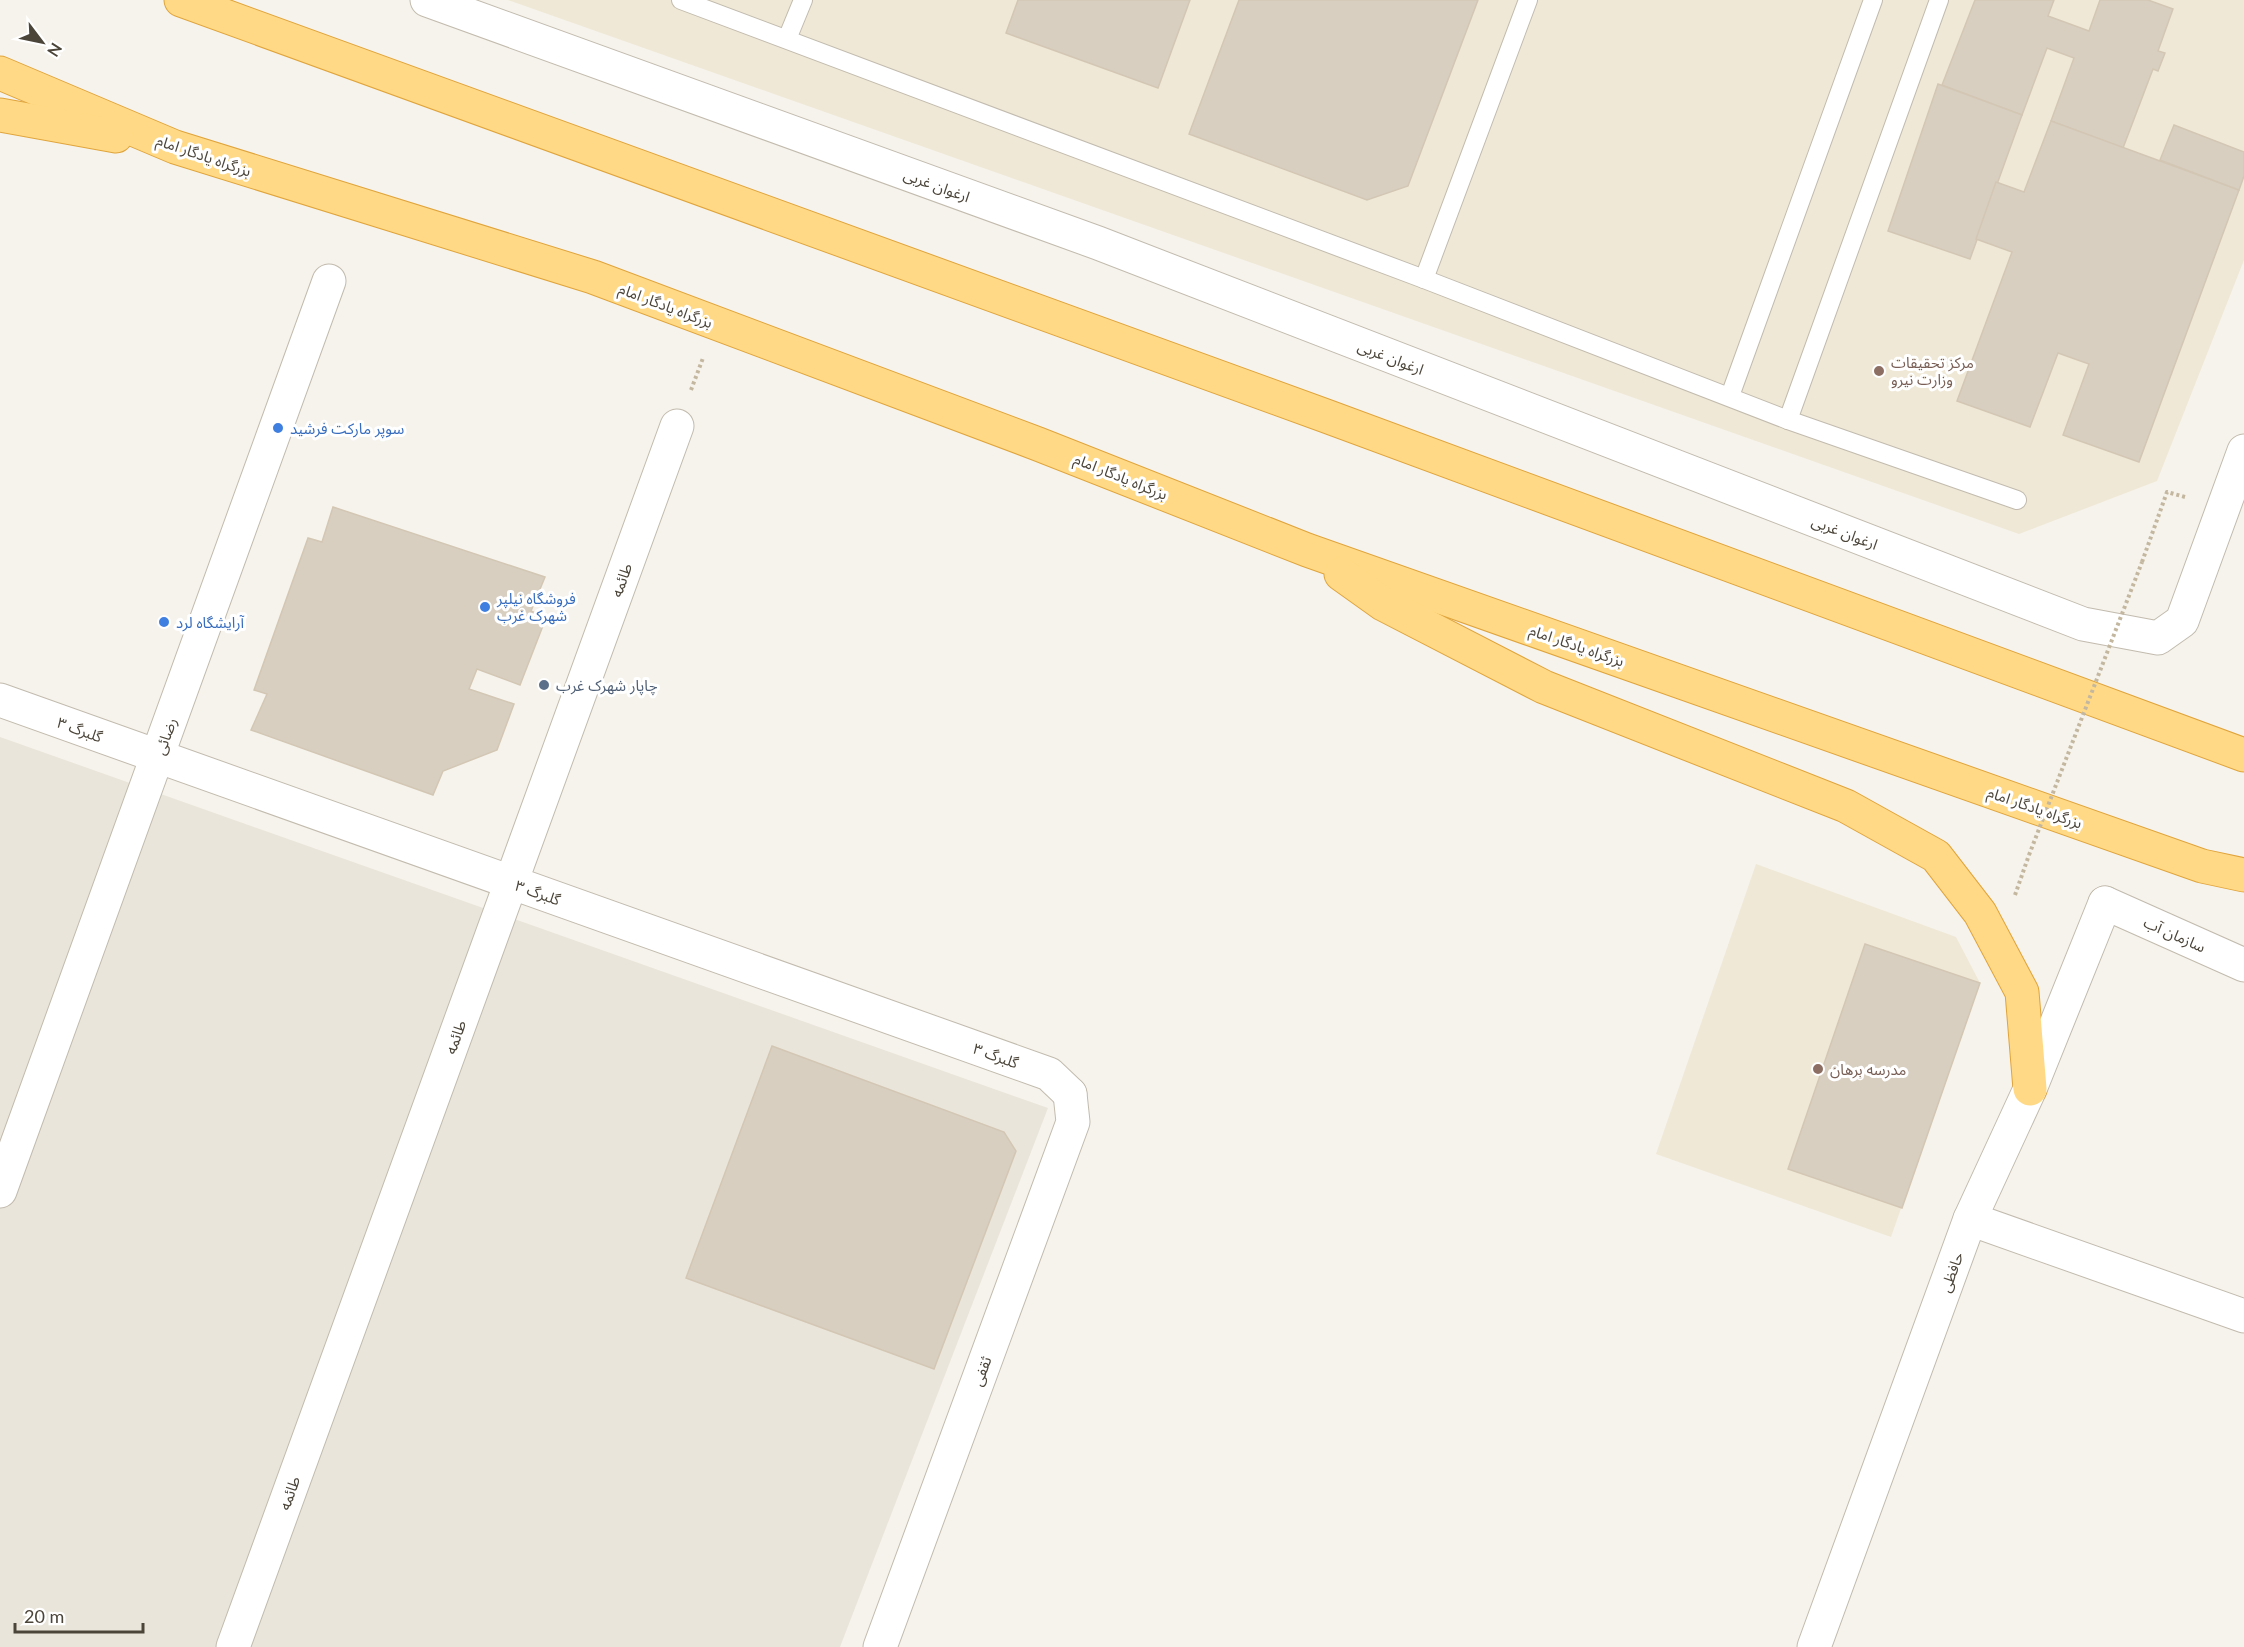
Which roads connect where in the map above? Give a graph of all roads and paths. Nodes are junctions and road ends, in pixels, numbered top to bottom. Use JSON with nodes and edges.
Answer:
{"nodes":[{"id":1,"x":181,"y":0,"type":"edge"},
{"id":2,"x":427,"y":0,"type":"edge"},
{"id":3,"x":681,"y":0,"type":"edge"},
{"id":4,"x":802,"y":0,"type":"edge"},
{"id":5,"x":1528,"y":0,"type":"edge"},
{"id":6,"x":1873,"y":0,"type":"edge"},
{"id":7,"x":1940,"y":0,"type":"edge"},
{"id":8,"x":787,"y":39,"type":"junction"},
{"id":9,"x":0,"y":73,"type":"edge"},
{"id":10,"x":0,"y":115,"type":"edge"},
{"id":11,"x":175,"y":147,"type":"junction"},
{"id":12,"x":1424,"y":279,"type":"junction"},
{"id":13,"x":329,"y":281,"type":"dead end"},
{"id":14,"x":716,"y":323,"type":"junction"},
{"id":15,"x":1730,"y":396,"type":"junction"},
{"id":16,"x":1788,"y":420,"type":"junction"},
{"id":17,"x":677,"y":426,"type":"joint"},
{"id":18,"x":2244,"y":451,"type":"edge"},
{"id":19,"x":2167,"y":492,"type":"dead end"},
{"id":20,"x":2017,"y":500,"type":"dead end"},
{"id":21,"x":1307,"y":550,"type":"junction"},
{"id":22,"x":0,"y":700,"type":"edge"},
{"id":23,"x":2243,"y":754,"type":"edge"},
{"id":24,"x":157,"y":756,"type":"junction"},
{"id":25,"x":2202,"y":866,"type":"junction"},
{"id":26,"x":2244,"y":875,"type":"edge"},
{"id":27,"x":511,"y":883,"type":"junction"},
{"id":28,"x":2244,"y":887,"type":"edge"},
{"id":29,"x":2014,"y":896,"type":"dead end"},
{"id":30,"x":2105,"y":903,"type":"joint"},
{"id":31,"x":2244,"y":965,"type":"edge"},
{"id":32,"x":2030,"y":1089,"type":"junction"},
{"id":33,"x":1070,"y":1094,"type":"joint"},
{"id":34,"x":0,"y":1191,"type":"edge"},
{"id":35,"x":1970,"y":1219,"type":"junction"},
{"id":36,"x":2244,"y":1316,"type":"edge"},
{"id":37,"x":233,"y":1647,"type":"edge"},
{"id":38,"x":880,"y":1647,"type":"edge"},
{"id":39,"x":1814,"y":1647,"type":"edge"}],
"edges":[{"from":1,"to":23,"type":"highway"},
{"from":2,"to":18,"type":"street","name":"ارغوان غربی"},
{"from":3,"to":8,"type":"lane"},
{"from":4,"to":8,"type":"lane"},
{"from":5,"to":12,"type":"lane"},
{"from":6,"to":15,"type":"lane"},
{"from":7,"to":16,"type":"lane"},
{"from":8,"to":12,"type":"lane"},
{"from":9,"to":11,"type":"highway","name":"بزرگراه یادگار امام"},
{"from":10,"to":11,"type":"highway"},
{"from":11,"to":14,"type":"highway","name":"بزرگراه یادگار امام"},
{"from":12,"to":15,"type":"lane"},
{"from":13,"to":24,"type":"street","name":"رضائی"},
{"from":14,"to":17,"type":"path"},
{"from":14,"to":21,"type":"highway","name":"بزرگراه یادگار امام"},
{"from":15,"to":16,"type":"lane"},
{"from":16,"to":20,"type":"lane"},
{"from":17,"to":27,"type":"street","name":"طائمه"},
{"from":19,"to":29,"type":"path","bridge":true},
{"from":21,"to":25,"type":"highway","name":"بزرگراه یادگار امام"},
{"from":21,"to":32,"type":"highway"},
{"from":22,"to":24,"type":"street","name":"گلبرگ ۳"},
{"from":24,"to":27,"type":"street","name":"گلبرگ ۳"},
{"from":24,"to":34,"type":"street","name":"رضائی"},
{"from":25,"to":26,"type":"highway","name":"بزرگراه یادگار امام"},
{"from":25,"to":28,"type":"highway"},
{"from":27,"to":33,"type":"street","name":"گلبرگ ۳"},
{"from":27,"to":37,"type":"street","name":"طائمه"},
{"from":30,"to":31,"type":"street","name":"سازمان آب"},
{"from":30,"to":32,"type":"street","name":"حافظی"},
{"from":32,"to":35,"type":"street","name":"حافظی"},
{"from":33,"to":38,"type":"street","name":"ثقفی"},
{"from":35,"to":36,"type":"street"},
{"from":35,"to":39,"type":"street","name":"حافظی"}]}
